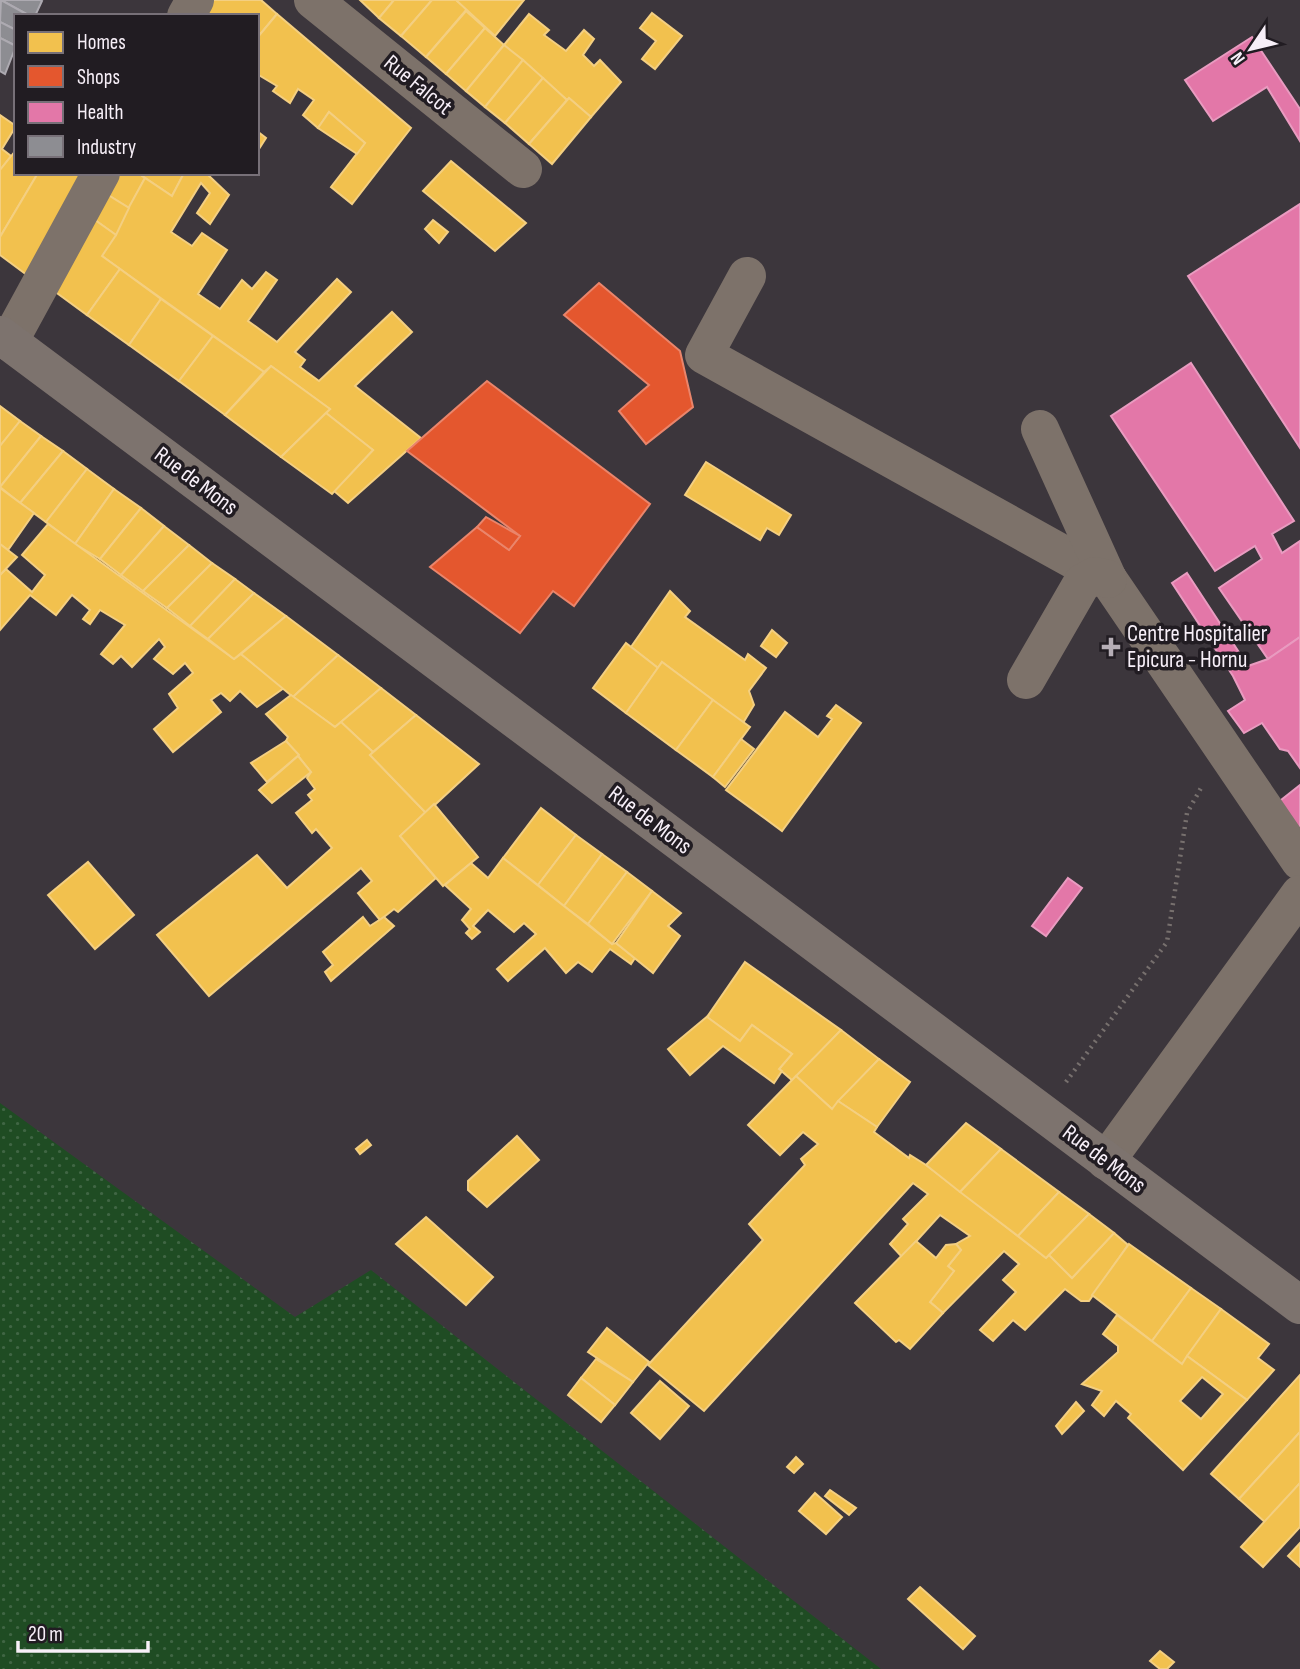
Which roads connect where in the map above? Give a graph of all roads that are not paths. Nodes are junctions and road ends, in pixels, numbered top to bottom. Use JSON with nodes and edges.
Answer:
{"nodes":[{"id":1,"x":313,"y":0,"type":"edge"},
{"id":2,"x":523,"y":169,"type":"dead end"},
{"id":3,"x":100,"y":175,"type":"edge"},
{"id":4,"x":747,"y":276,"type":"dead end"},
{"id":5,"x":5,"y":339,"type":"edge"},
{"id":6,"x":1040,"y":429,"type":"dead end"},
{"id":7,"x":1108,"y":579,"type":"junction"},
{"id":8,"x":1026,"y":680,"type":"dead end"},
{"id":9,"x":1300,"y":861,"type":"edge"},
{"id":10,"x":1300,"y":894,"type":"edge"},
{"id":11,"x":1106,"y":1161,"type":"junction"},
{"id":12,"x":1300,"y":1306,"type":"edge"}],
"edges":[{"from":1,"to":2,"type":"street","name":"Rue Falcot"},
{"from":3,"to":5,"type":"street"},
{"from":4,"to":7,"type":"street"},
{"from":5,"to":11,"type":"main road","name":"Rue de Mons"},
{"from":6,"to":7,"type":"street"},
{"from":7,"to":8,"type":"street"},
{"from":7,"to":9,"type":"street"},
{"from":10,"to":11,"type":"street"},
{"from":11,"to":12,"type":"main road","name":"Rue de Mons"}]}
